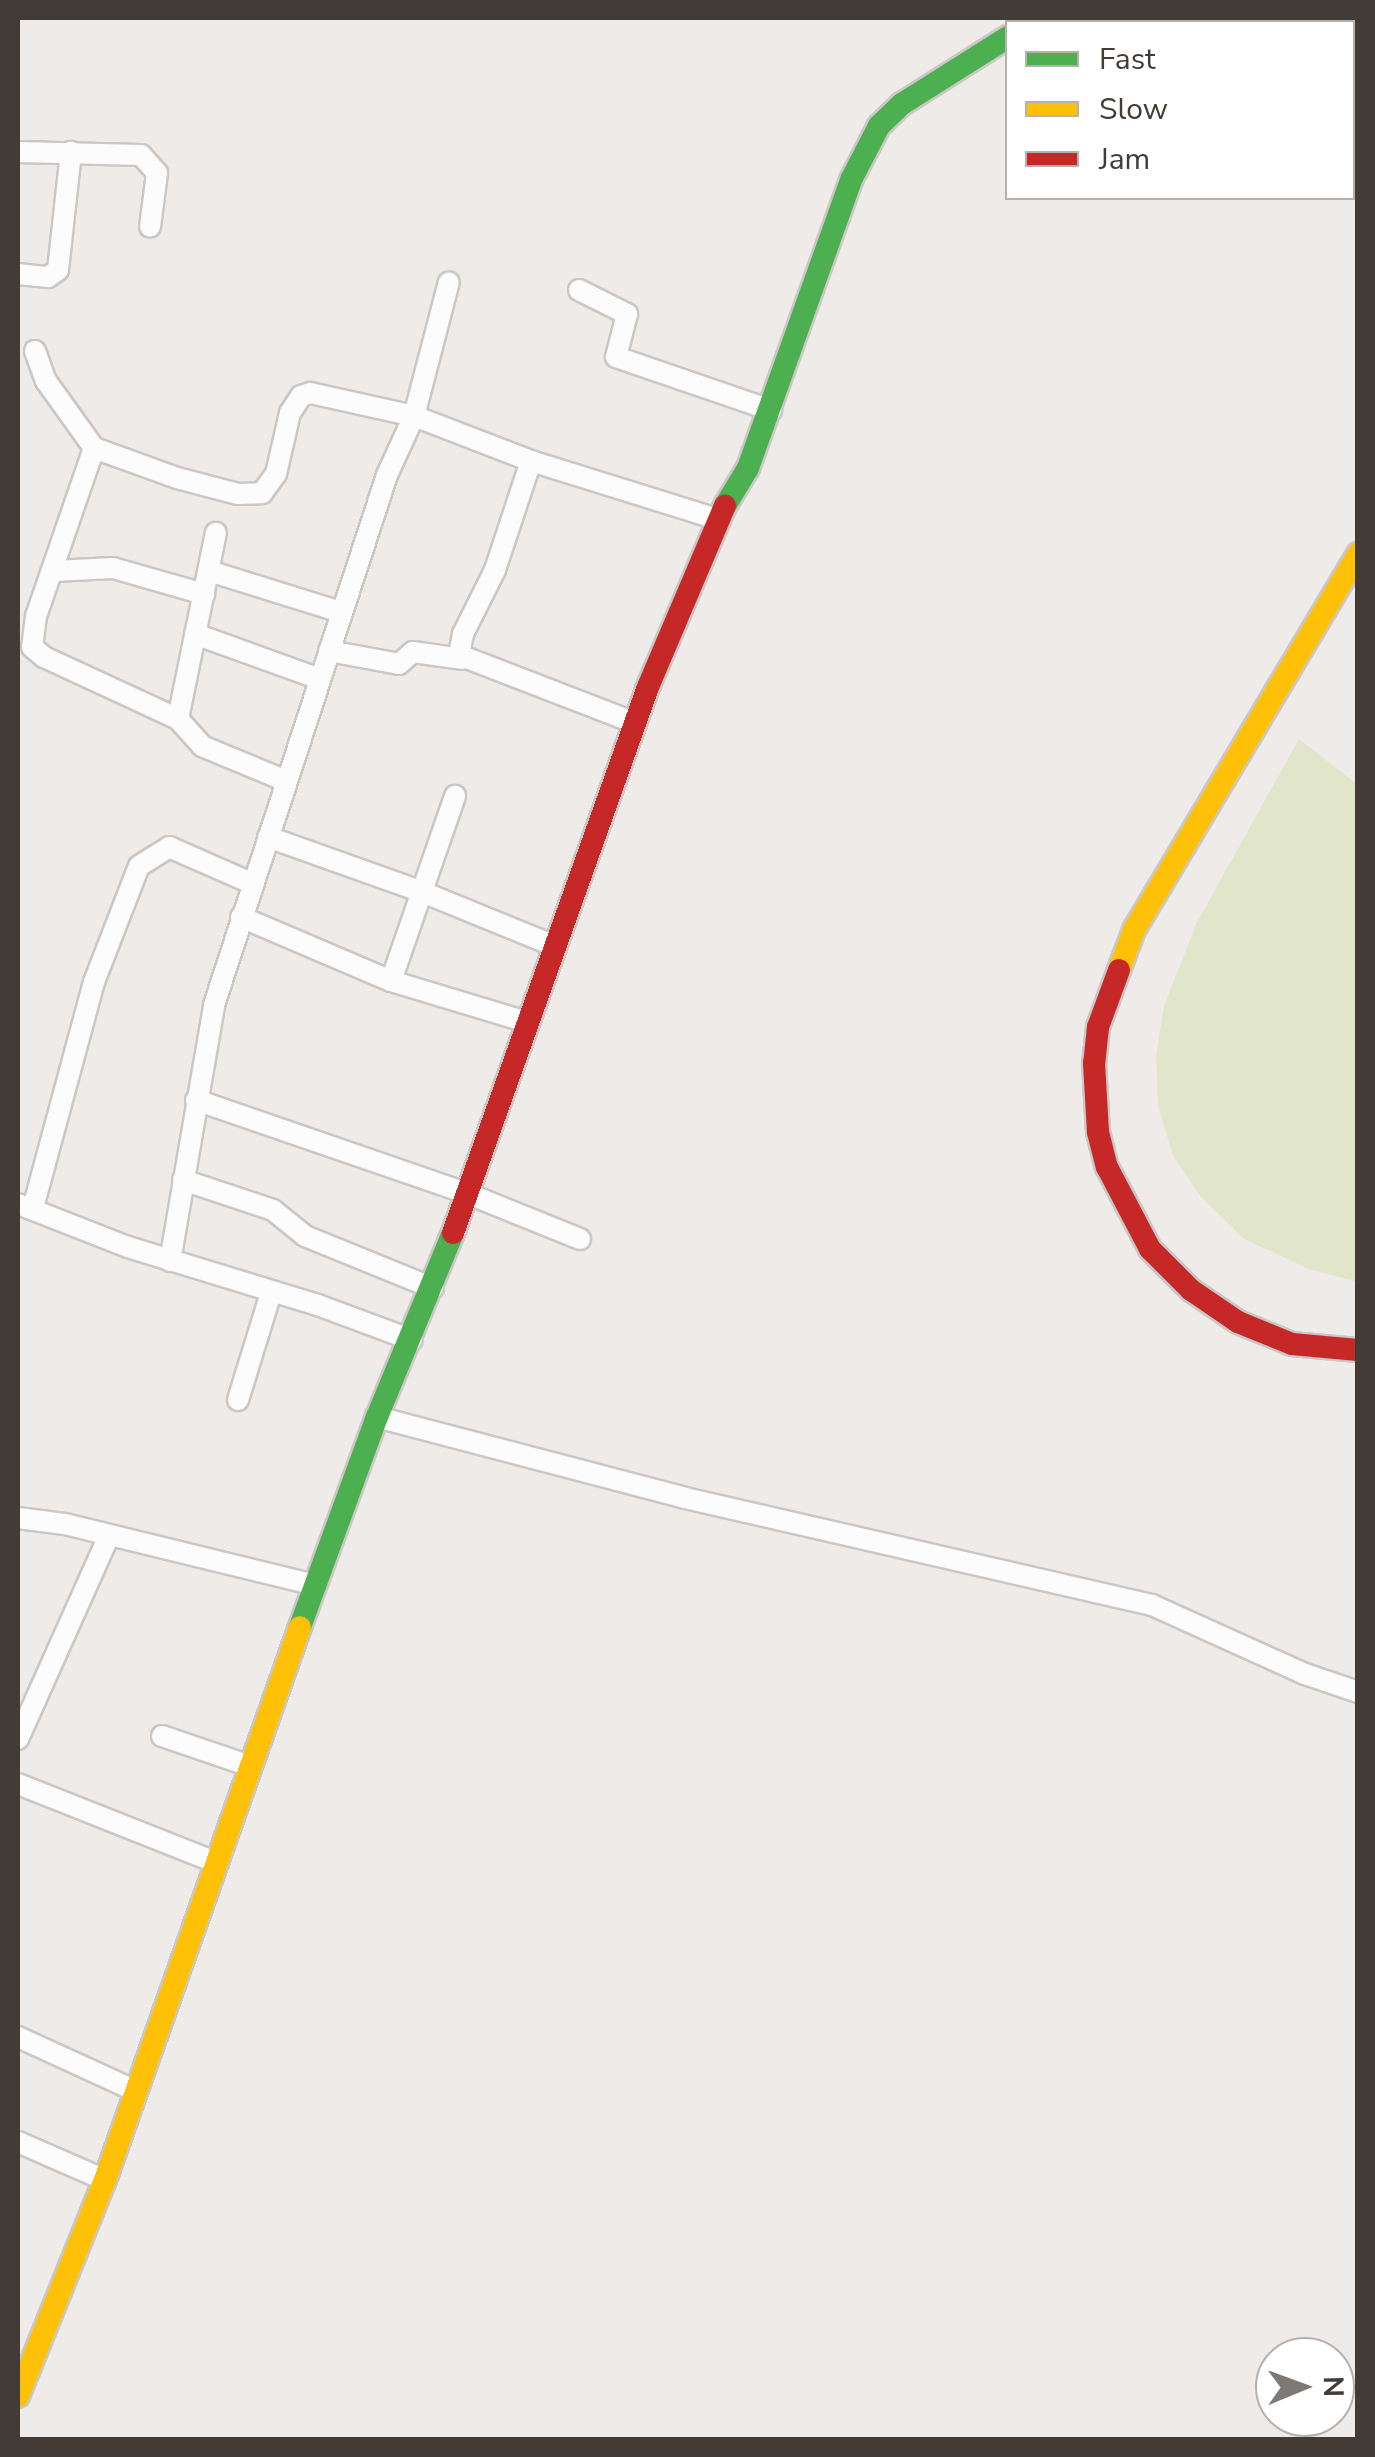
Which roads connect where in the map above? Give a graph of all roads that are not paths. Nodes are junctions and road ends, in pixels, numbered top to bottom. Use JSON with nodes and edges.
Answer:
{"nodes":[{"id":1,"x":1005,"y":38,"type":"edge"},
{"id":2,"x":18,"y":152,"type":"edge"},
{"id":3,"x":71,"y":152,"type":"junction"},
{"id":4,"x":150,"y":228,"type":"dead end"},
{"id":5,"x":18,"y":274,"type":"edge"},
{"id":6,"x":449,"y":282,"type":"dead end"},
{"id":7,"x":579,"y":290,"type":"dead end"},
{"id":8,"x":35,"y":351,"type":"dead end"},
{"id":9,"x":772,"y":410,"type":"junction"},
{"id":10,"x":414,"y":416,"type":"junction"},
{"id":11,"x":94,"y":448,"type":"junction"},
{"id":12,"x":531,"y":461,"type":"junction"},
{"id":13,"x":717,"y":519,"type":"junction"},
{"id":14,"x":216,"y":533,"type":"dead end"},
{"id":15,"x":1358,"y":554,"type":"edge"},
{"id":16,"x":54,"y":571,"type":"junction"},
{"id":17,"x":209,"y":571,"type":"junction"},
{"id":18,"x":204,"y":594,"type":"junction"},
{"id":19,"x":341,"y":612,"type":"junction"},
{"id":20,"x":27,"y":614,"type":"edge"},
{"id":21,"x":195,"y":634,"type":"junction"},
{"id":22,"x":329,"y":650,"type":"junction"},
{"id":23,"x":462,"y":659,"type":"junction"},
{"id":24,"x":320,"y":679,"type":"junction"},
{"id":25,"x":178,"y":719,"type":"junction"},
{"id":26,"x":635,"y":723,"type":"junction"},
{"id":27,"x":286,"y":781,"type":"junction"},
{"id":28,"x":456,"y":796,"type":"dead end"},
{"id":29,"x":268,"y":837,"type":"junction"},
{"id":30,"x":251,"y":883,"type":"junction"},
{"id":31,"x":420,"y":891,"type":"junction"},
{"id":32,"x":241,"y":917,"type":"junction"},
{"id":33,"x":552,"y":945,"type":"junction"},
{"id":34,"x":391,"y":981,"type":"junction"},
{"id":35,"x":527,"y":1022,"type":"junction"},
{"id":36,"x":196,"y":1100,"type":"junction"},
{"id":37,"x":183,"y":1180,"type":"junction"},
{"id":38,"x":466,"y":1193,"type":"junction"},
{"id":39,"x":25,"y":1206,"type":"edge"},
{"id":40,"x":580,"y":1238,"type":"dead end"},
{"id":41,"x":170,"y":1261,"type":"junction"},
{"id":42,"x":433,"y":1288,"type":"junction"},
{"id":43,"x":271,"y":1293,"type":"junction"},
{"id":44,"x":412,"y":1340,"type":"junction"},
{"id":45,"x":1358,"y":1350,"type":"edge"},
{"id":46,"x":238,"y":1400,"type":"dead end"},
{"id":47,"x":377,"y":1417,"type":"junction"},
{"id":48,"x":18,"y":1518,"type":"edge"},
{"id":49,"x":109,"y":1536,"type":"junction"},
{"id":50,"x":315,"y":1585,"type":"junction"},
{"id":51,"x":1358,"y":1692,"type":"edge"},
{"id":52,"x":25,"y":1704,"type":"edge"},
{"id":53,"x":162,"y":1736,"type":"dead end"},
{"id":54,"x":18,"y":1740,"type":"edge"},
{"id":55,"x":250,"y":1766,"type":"junction"},
{"id":56,"x":18,"y":1784,"type":"edge"},
{"id":57,"x":218,"y":1863,"type":"junction"},
{"id":58,"x":18,"y":2036,"type":"edge"},
{"id":59,"x":136,"y":2092,"type":"junction"},
{"id":60,"x":18,"y":2142,"type":"edge"},
{"id":61,"x":105,"y":2180,"type":"junction"},
{"id":62,"x":18,"y":2396,"type":"edge"}],
"edges":[{"from":1,"to":9,"type":"main road"},
{"from":2,"to":3,"type":"street"},
{"from":3,"to":4,"type":"street"},
{"from":3,"to":5,"type":"street"},
{"from":6,"to":10,"type":"street"},
{"from":7,"to":9,"type":"street"},
{"from":8,"to":11,"type":"street"},
{"from":9,"to":13,"type":"main road"},
{"from":10,"to":11,"type":"street"},
{"from":10,"to":12,"type":"street"},
{"from":10,"to":19,"type":"street"},
{"from":11,"to":16,"type":"street"},
{"from":12,"to":13,"type":"street"},
{"from":12,"to":23,"type":"street"},
{"from":13,"to":26,"type":"main road"},
{"from":14,"to":17,"type":"street"},
{"from":15,"to":45,"type":"main road"},
{"from":16,"to":18,"type":"street"},
{"from":16,"to":20,"type":"street"},
{"from":17,"to":18,"type":"street"},
{"from":17,"to":19,"type":"street"},
{"from":18,"to":21,"type":"street"},
{"from":19,"to":22,"type":"street"},
{"from":20,"to":25,"type":"street"},
{"from":21,"to":24,"type":"street"},
{"from":21,"to":25,"type":"street"},
{"from":22,"to":23,"type":"street"},
{"from":22,"to":24,"type":"street"},
{"from":23,"to":26,"type":"street"},
{"from":24,"to":27,"type":"street"},
{"from":25,"to":27,"type":"street"},
{"from":26,"to":33,"type":"main road"},
{"from":27,"to":29,"type":"street"},
{"from":28,"to":31,"type":"street"},
{"from":29,"to":30,"type":"street"},
{"from":29,"to":31,"type":"street"},
{"from":30,"to":32,"type":"street"},
{"from":30,"to":39,"type":"street"},
{"from":31,"to":33,"type":"street"},
{"from":31,"to":34,"type":"street"},
{"from":32,"to":34,"type":"street"},
{"from":32,"to":36,"type":"street"},
{"from":33,"to":35,"type":"main road"},
{"from":34,"to":35,"type":"street"},
{"from":35,"to":38,"type":"main road"},
{"from":36,"to":37,"type":"street"},
{"from":36,"to":38,"type":"street"},
{"from":37,"to":41,"type":"street"},
{"from":37,"to":42,"type":"street"},
{"from":38,"to":40,"type":"street"},
{"from":38,"to":42,"type":"main road"},
{"from":39,"to":41,"type":"street"},
{"from":41,"to":43,"type":"street"},
{"from":42,"to":44,"type":"main road"},
{"from":43,"to":44,"type":"street"},
{"from":43,"to":46,"type":"street"},
{"from":44,"to":47,"type":"main road"},
{"from":47,"to":50,"type":"main road"},
{"from":47,"to":51,"type":"street"},
{"from":48,"to":49,"type":"street"},
{"from":49,"to":50,"type":"street"},
{"from":49,"to":52,"type":"street"},
{"from":50,"to":55,"type":"main road"},
{"from":52,"to":54,"type":"street"},
{"from":53,"to":55,"type":"street"},
{"from":55,"to":57,"type":"main road"},
{"from":56,"to":57,"type":"street"},
{"from":57,"to":59,"type":"main road"},
{"from":58,"to":59,"type":"street"},
{"from":59,"to":61,"type":"main road"},
{"from":60,"to":61,"type":"street"},
{"from":61,"to":62,"type":"main road"}]}
